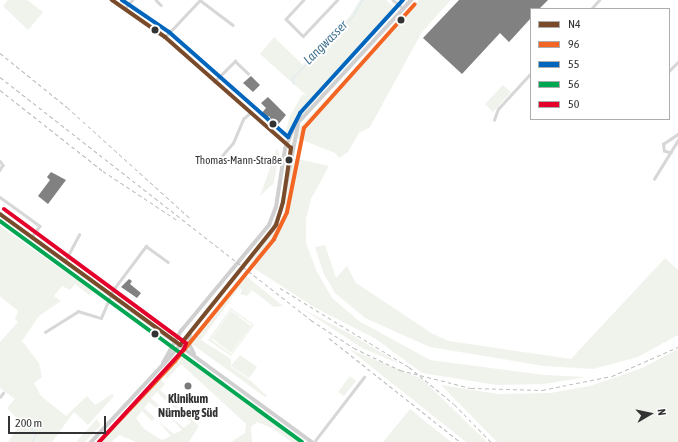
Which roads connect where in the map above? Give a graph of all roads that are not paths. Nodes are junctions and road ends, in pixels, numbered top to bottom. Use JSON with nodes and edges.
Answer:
{"nodes":[{"id":1,"x":112,"y":0,"type":"edge"},
{"id":2,"x":132,"y":0,"type":"edge"},
{"id":3,"x":156,"y":0,"type":"edge"},
{"id":4,"x":200,"y":0,"type":"edge"},
{"id":5,"x":304,"y":0,"type":"edge"},
{"id":6,"x":337,"y":0,"type":"edge"},
{"id":7,"x":393,"y":0,"type":"edge"},
{"id":8,"x":411,"y":0,"type":"edge"},
{"id":9,"x":599,"y":0,"type":"edge"},
{"id":10,"x":161,"y":5,"type":"dead end"},
{"id":11,"x":124,"y":8,"type":"junction"},
{"id":12,"x":591,"y":8,"type":"edge"},
{"id":13,"x":403,"y":9,"type":"junction"},
{"id":14,"x":233,"y":25,"type":"dead end"},
{"id":15,"x":165,"y":37,"type":"junction"},
{"id":16,"x":678,"y":62,"type":"edge"},
{"id":17,"x":670,"y":70,"type":"edge"},
{"id":18,"x":248,"y":73,"type":"dead end"},
{"id":19,"x":530,"y":74,"type":"edge"},
{"id":20,"x":214,"y":82,"type":"junction"},
{"id":21,"x":249,"y":114,"type":"junction"},
{"id":22,"x":494,"y":120,"type":"dead end"},
{"id":23,"x":298,"y":125,"type":"junction"},
{"id":24,"x":678,"y":134,"type":"edge"},
{"id":25,"x":678,"y":140,"type":"edge"},
{"id":26,"x":286,"y":146,"type":"junction"},
{"id":27,"x":291,"y":148,"type":"junction"},
{"id":28,"x":671,"y":154,"type":"junction"},
{"id":29,"x":219,"y":158,"type":"dead end"},
{"id":30,"x":0,"y":161,"type":"edge"},
{"id":31,"x":0,"y":170,"type":"edge"},
{"id":32,"x":654,"y":179,"type":"dead end"},
{"id":33,"x":0,"y":197,"type":"edge"},
{"id":34,"x":0,"y":214,"type":"edge"},
{"id":35,"x":79,"y":235,"type":"dead end"},
{"id":36,"x":32,"y":237,"type":"junction"},
{"id":37,"x":65,"y":262,"type":"junction"},
{"id":38,"x":168,"y":262,"type":"dead end"},
{"id":39,"x":110,"y":295,"type":"junction"},
{"id":40,"x":45,"y":332,"type":"dead end"},
{"id":41,"x":190,"y":332,"type":"junction"},
{"id":42,"x":174,"y":341,"type":"junction"},
{"id":43,"x":180,"y":345,"type":"junction"},
{"id":44,"x":194,"y":354,"type":"junction"},
{"id":45,"x":163,"y":363,"type":"junction"},
{"id":46,"x":364,"y":377,"type":"dead end"},
{"id":47,"x":3,"y":393,"type":"dead end"},
{"id":48,"x":0,"y":397,"type":"edge"},
{"id":49,"x":91,"y":442,"type":"edge"},
{"id":50,"x":313,"y":442,"type":"edge"}],
"edges":[{"from":1,"to":11,"type":"street"},
{"from":2,"to":11,"type":"street"},
{"from":3,"to":10,"type":"street"},
{"from":4,"to":14,"type":"street"},
{"from":4,"to":15,"type":"street"},
{"from":5,"to":6,"type":"street"},
{"from":7,"to":13,"type":"street"},
{"from":8,"to":13,"type":"main road"},
{"from":9,"to":12,"type":"street"},
{"from":11,"to":15,"type":"street"},
{"from":13,"to":23,"type":"main road"},
{"from":15,"to":20,"type":"street"},
{"from":16,"to":17,"type":"street"},
{"from":18,"to":20,"type":"street"},
{"from":19,"to":22,"type":"street"},
{"from":20,"to":21,"type":"street"},
{"from":21,"to":26,"type":"street"},
{"from":21,"to":29,"type":"street"},
{"from":23,"to":26,"type":"main road"},
{"from":23,"to":27,"type":"main road"},
{"from":24,"to":28,"type":"street"},
{"from":25,"to":28,"type":"street"},
{"from":26,"to":27,"type":"street"},
{"from":26,"to":42,"type":"main road"},
{"from":27,"to":41,"type":"main road"},
{"from":28,"to":32,"type":"street"},
{"from":30,"to":31,"type":"street"},
{"from":33,"to":36,"type":"street"},
{"from":34,"to":36,"type":"main road"},
{"from":35,"to":37,"type":"street"},
{"from":36,"to":37,"type":"main road"},
{"from":37,"to":39,"type":"main road"},
{"from":38,"to":39,"type":"street"},
{"from":39,"to":40,"type":"street"},
{"from":39,"to":42,"type":"main road"},
{"from":41,"to":43,"type":"main road"},
{"from":41,"to":44,"type":"main road"},
{"from":42,"to":43,"type":"main road"},
{"from":42,"to":45,"type":"main road"},
{"from":43,"to":44,"type":"main road"},
{"from":43,"to":45,"type":"main road"},
{"from":44,"to":50,"type":"main road"},
{"from":45,"to":49,"type":"main road"},
{"from":46,"to":50,"type":"street"},
{"from":47,"to":48,"type":"street"}]}
